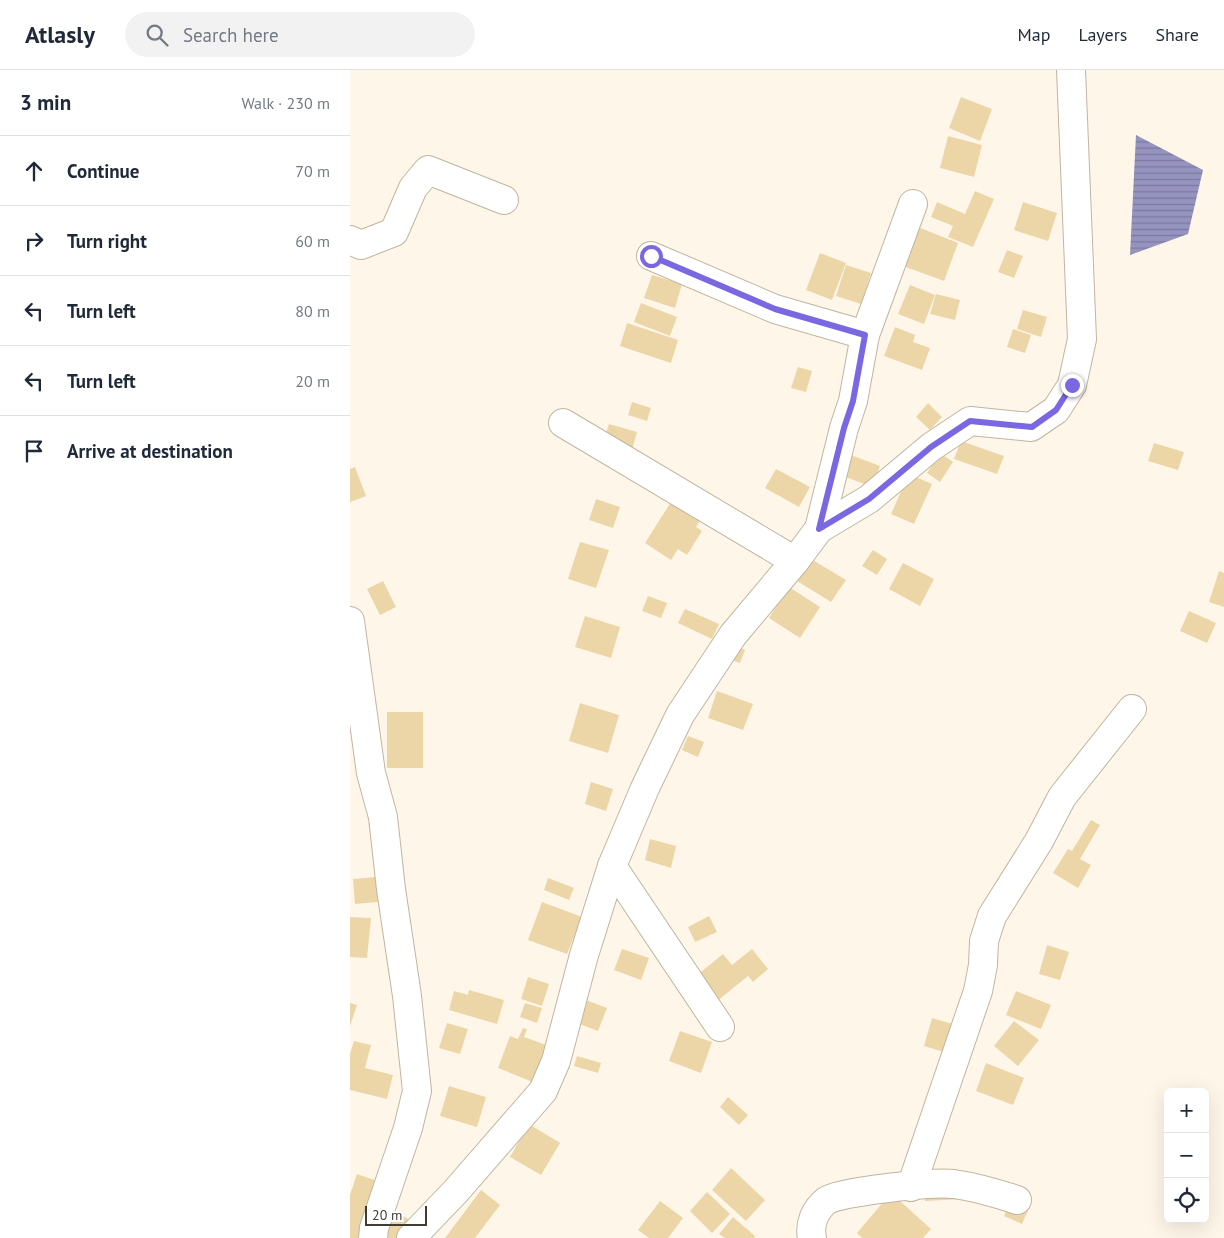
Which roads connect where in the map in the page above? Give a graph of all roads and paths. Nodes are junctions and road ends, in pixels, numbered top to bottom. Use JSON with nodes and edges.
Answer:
{"nodes":[{"id":1,"x":1071,"y":70,"type":"edge"},
{"id":2,"x":504,"y":200,"type":"dead end"},
{"id":3,"x":913,"y":204,"type":"dead end"},
{"id":4,"x":350,"y":240,"type":"edge"},
{"id":5,"x":651,"y":256,"type":"dead end"},
{"id":6,"x":865,"y":335,"type":"junction"},
{"id":7,"x":563,"y":423,"type":"dead end"},
{"id":8,"x":819,"y":529,"type":"junction"},
{"id":9,"x":795,"y":561,"type":"junction"},
{"id":10,"x":350,"y":621,"type":"edge"},
{"id":11,"x":1132,"y":709,"type":"dead end"},
{"id":12,"x":612,"y":866,"type":"junction"},
{"id":13,"x":720,"y":1027,"type":"dead end"},
{"id":14,"x":911,"y":1187,"type":"junction"},
{"id":15,"x":1017,"y":1200,"type":"dead end"},
{"id":16,"x":373,"y":1238,"type":"edge"},
{"id":17,"x":411,"y":1238,"type":"edge"},
{"id":18,"x":812,"y":1238,"type":"edge"}],
"edges":[{"from":1,"to":8,"type":"street"},
{"from":2,"to":4,"type":"street"},
{"from":3,"to":6,"type":"street"},
{"from":5,"to":6,"type":"street"},
{"from":6,"to":8,"type":"street"},
{"from":7,"to":9,"type":"street"},
{"from":8,"to":9,"type":"street"},
{"from":9,"to":12,"type":"street"},
{"from":10,"to":16,"type":"street"},
{"from":11,"to":14,"type":"street"},
{"from":12,"to":13,"type":"street"},
{"from":12,"to":17,"type":"street"},
{"from":14,"to":15,"type":"street"},
{"from":14,"to":18,"type":"street"}]}
